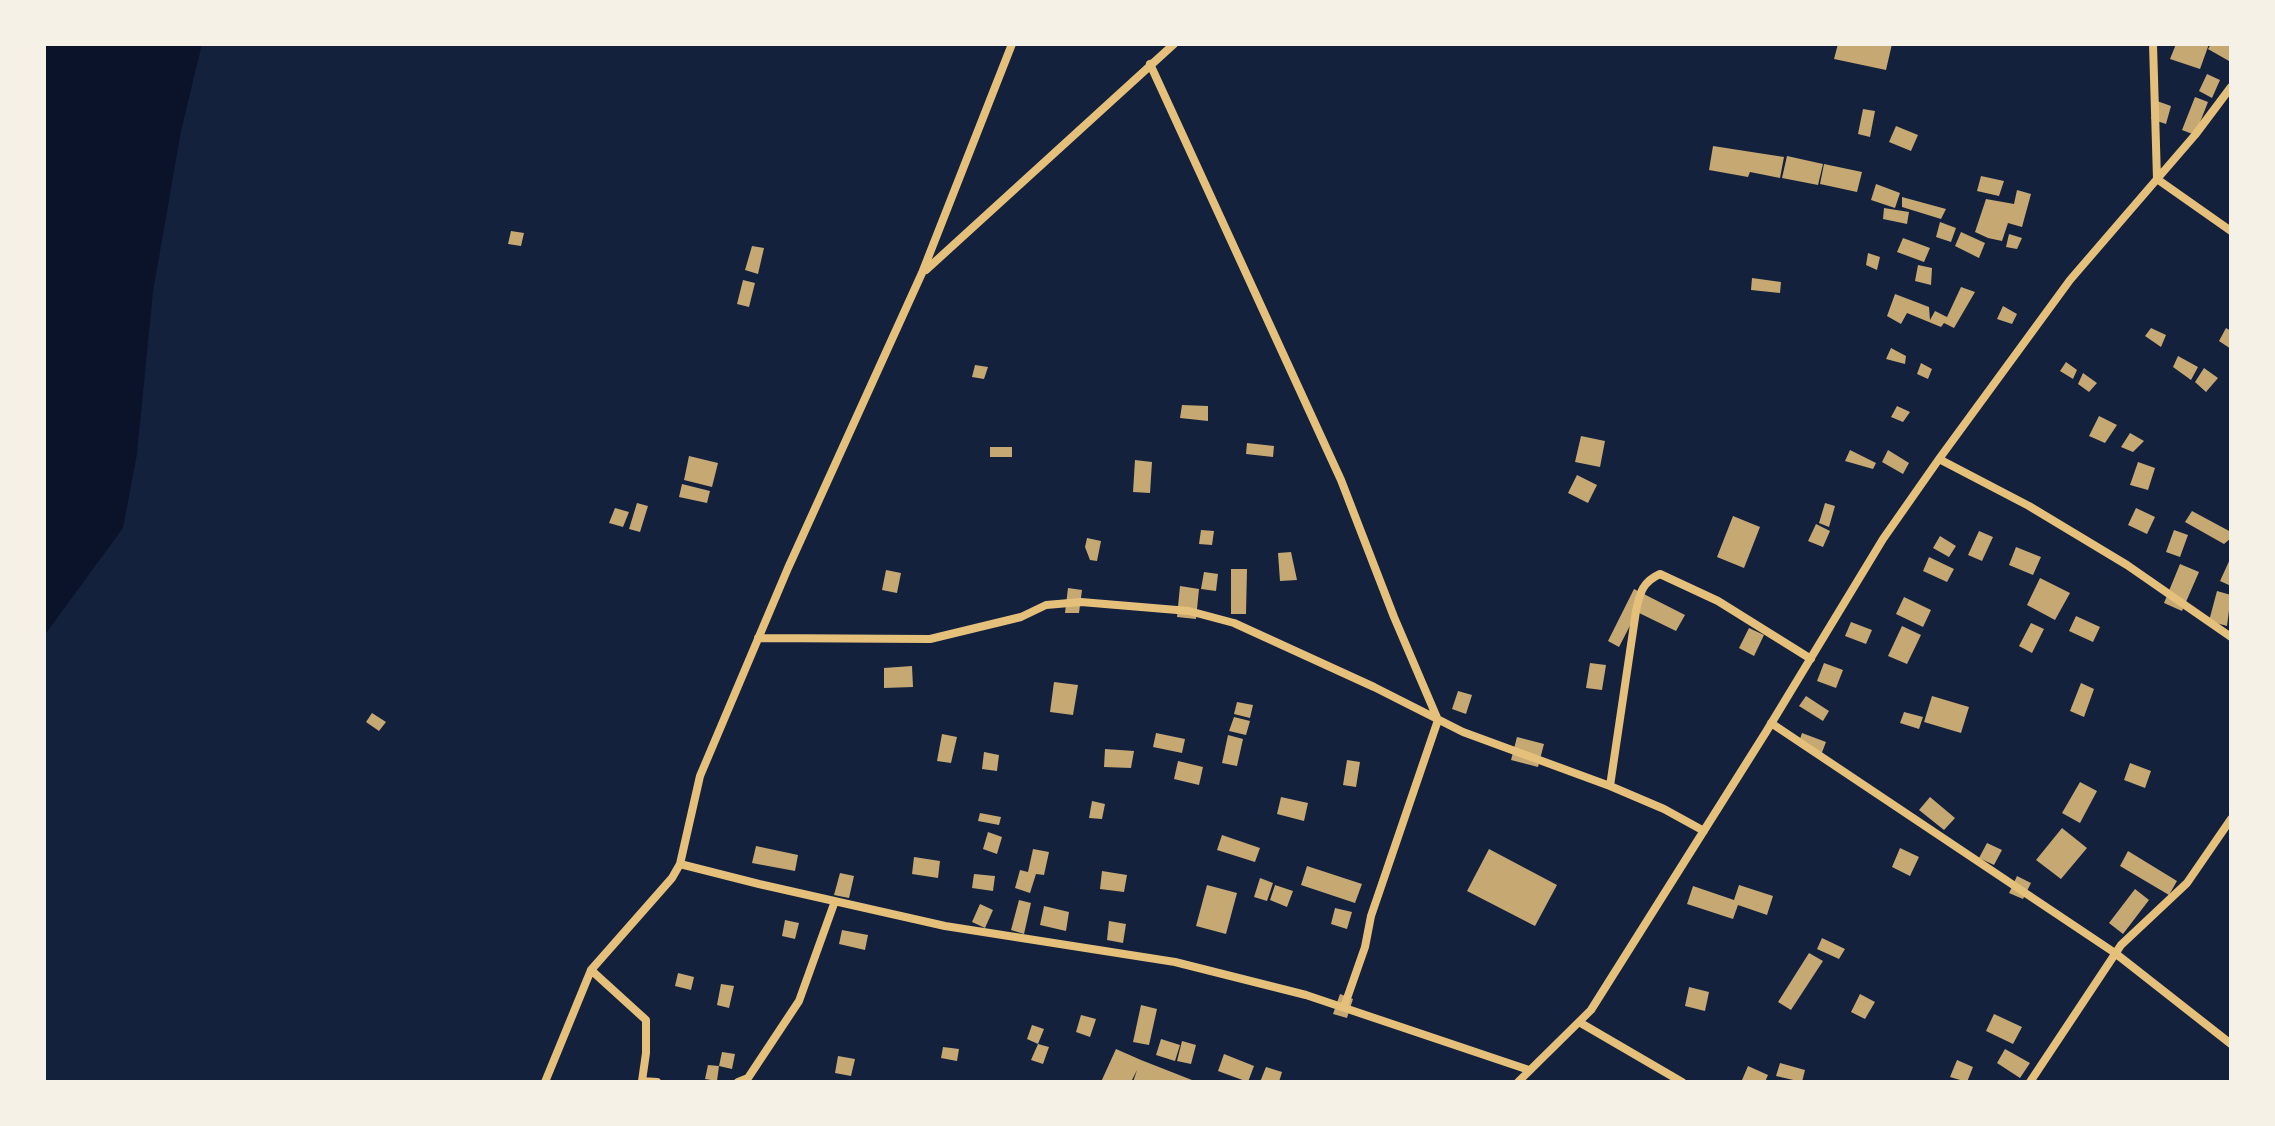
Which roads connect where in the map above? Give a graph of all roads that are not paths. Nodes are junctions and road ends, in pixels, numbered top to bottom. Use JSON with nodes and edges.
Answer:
{"nodes":[{"id":1,"x":1012,"y":44,"type":"edge"},
{"id":2,"x":1174,"y":44,"type":"edge"},
{"id":3,"x":2153,"y":44,"type":"edge"},
{"id":4,"x":1150,"y":64,"type":"junction"},
{"id":5,"x":2231,"y":87,"type":"edge"},
{"id":6,"x":2157,"y":179,"type":"junction"},
{"id":7,"x":2231,"y":231,"type":"edge"},
{"id":8,"x":922,"y":273,"type":"junction"},
{"id":9,"x":1939,"y":459,"type":"junction"},
{"id":10,"x":2231,"y":637,"type":"edge"},
{"id":11,"x":758,"y":638,"type":"junction"},
{"id":12,"x":1811,"y":659,"type":"junction"},
{"id":13,"x":1438,"y":720,"type":"junction"},
{"id":14,"x":1771,"y":723,"type":"junction"},
{"id":15,"x":1610,"y":786,"type":"junction"},
{"id":16,"x":2231,"y":819,"type":"edge"},
{"id":17,"x":1704,"y":831,"type":"junction"},
{"id":18,"x":680,"y":864,"type":"junction"},
{"id":19,"x":835,"y":901,"type":"junction"},
{"id":20,"x":2115,"y":953,"type":"junction"},
{"id":21,"x":591,"y":970,"type":"junction"},
{"id":22,"x":1344,"y":1007,"type":"junction"},
{"id":23,"x":1579,"y":1022,"type":"junction"},
{"id":24,"x":2231,"y":1044,"type":"edge"},
{"id":25,"x":1529,"y":1070,"type":"junction"},
{"id":26,"x":545,"y":1082,"type":"edge"},
{"id":27,"x":657,"y":1082,"type":"edge"},
{"id":28,"x":738,"y":1082,"type":"edge"},
{"id":29,"x":1518,"y":1082,"type":"edge"},
{"id":30,"x":1682,"y":1082,"type":"edge"},
{"id":31,"x":2030,"y":1082,"type":"edge"}],
"edges":[{"from":1,"to":8,"type":"street"},
{"from":2,"to":4,"type":"street"},
{"from":3,"to":6,"type":"street"},
{"from":4,"to":8,"type":"street"},
{"from":4,"to":13,"type":"street"},
{"from":5,"to":6,"type":"street"},
{"from":6,"to":7,"type":"street"},
{"from":6,"to":9,"type":"street"},
{"from":8,"to":11,"type":"street"},
{"from":9,"to":10,"type":"street"},
{"from":9,"to":12,"type":"street"},
{"from":11,"to":13,"type":"street"},
{"from":11,"to":18,"type":"street"},
{"from":12,"to":14,"type":"street"},
{"from":12,"to":15,"type":"street"},
{"from":13,"to":15,"type":"street"},
{"from":13,"to":22,"type":"street"},
{"from":14,"to":17,"type":"street"},
{"from":14,"to":20,"type":"street"},
{"from":15,"to":17,"type":"street"},
{"from":16,"to":20,"type":"street"},
{"from":17,"to":23,"type":"street"},
{"from":18,"to":19,"type":"street"},
{"from":18,"to":21,"type":"street"},
{"from":19,"to":22,"type":"street"},
{"from":19,"to":28,"type":"street"},
{"from":20,"to":24,"type":"street"},
{"from":20,"to":31,"type":"street"},
{"from":21,"to":26,"type":"street"},
{"from":21,"to":27,"type":"street"},
{"from":22,"to":25,"type":"street"},
{"from":23,"to":25,"type":"street"},
{"from":23,"to":30,"type":"street"},
{"from":25,"to":29,"type":"street"}]}
